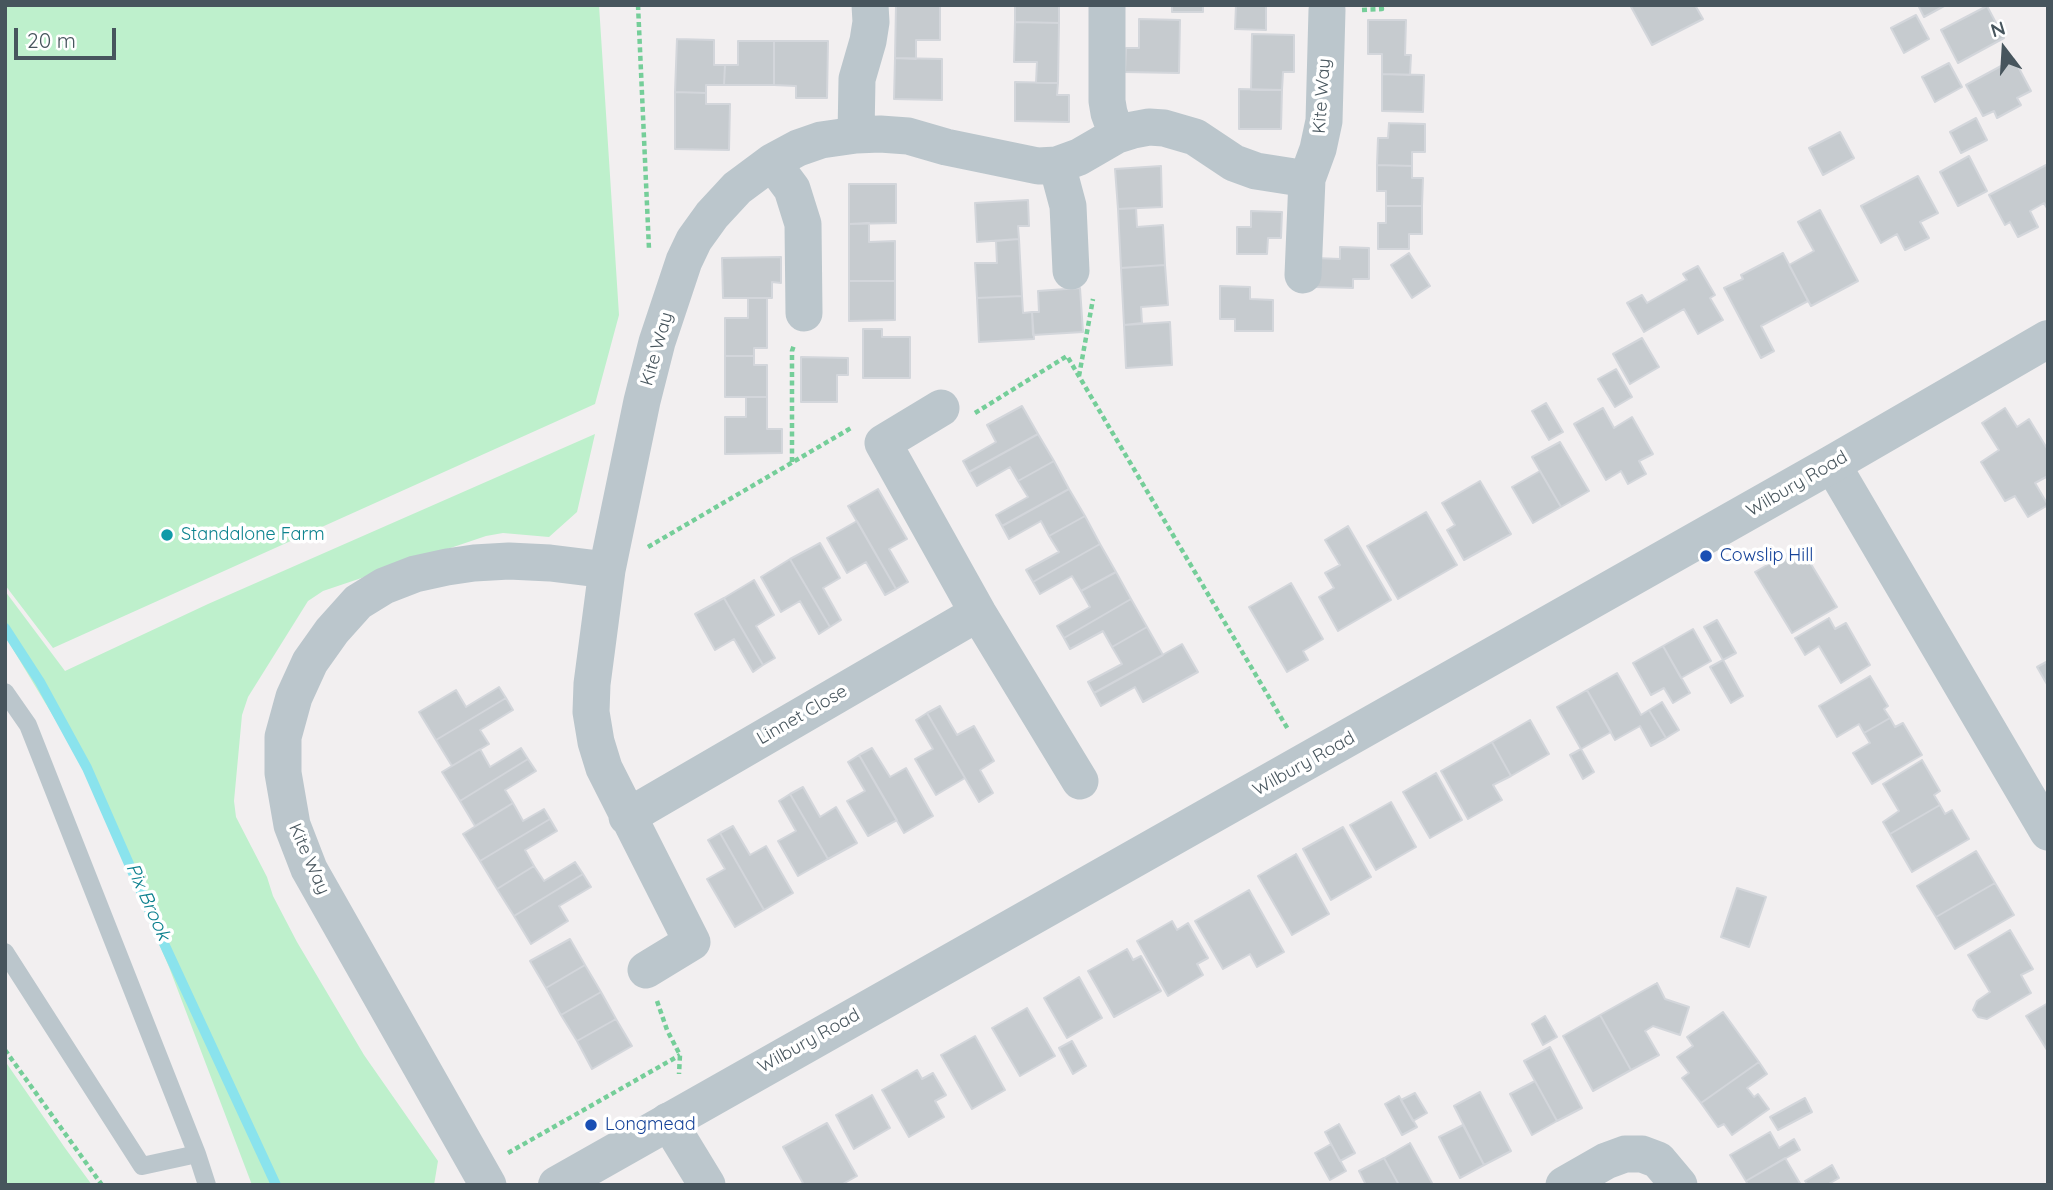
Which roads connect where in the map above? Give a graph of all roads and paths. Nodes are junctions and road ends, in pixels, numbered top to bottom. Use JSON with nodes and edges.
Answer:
{"nodes":[{"id":1,"x":638,"y":5,"type":"edge"},
{"id":2,"x":870,"y":5,"type":"edge"},
{"id":3,"x":1107,"y":5,"type":"edge"},
{"id":4,"x":1327,"y":10,"type":"dead end"},
{"id":5,"x":856,"y":135,"type":"junction"},
{"id":6,"x":1117,"y":135,"type":"junction"},
{"id":7,"x":772,"y":162,"type":"junction"},
{"id":8,"x":1057,"y":165,"type":"junction"},
{"id":9,"x":1307,"y":179,"type":"junction"},
{"id":10,"x":1071,"y":271,"type":"joint"},
{"id":11,"x":1303,"y":275,"type":"dead end"},
{"id":12,"x":672,"y":297,"type":"junction"},
{"id":13,"x":804,"y":313,"type":"joint"},
{"id":14,"x":2048,"y":339,"type":"edge"},
{"id":15,"x":1079,"y":377,"type":"junction"},
{"id":16,"x":941,"y":408,"type":"joint"},
{"id":17,"x":883,"y":443,"type":"junction"},
{"id":18,"x":792,"y":463,"type":"junction"},
{"id":19,"x":1832,"y":464,"type":"junction"},
{"id":20,"x":607,"y":570,"type":"junction"},
{"id":21,"x":978,"y":613,"type":"junction"},
{"id":22,"x":5,"y":692,"type":"edge"},
{"id":23,"x":1307,"y":762,"type":"junction"},
{"id":24,"x":1080,"y":781,"type":"dead end"},
{"id":25,"x":627,"y":817,"type":"junction"},
{"id":26,"x":2048,"y":832,"type":"edge"},
{"id":27,"x":5,"y":952,"type":"edge"},
{"id":28,"x":646,"y":970,"type":"joint"},
{"id":29,"x":5,"y":1050,"type":"edge"},
{"id":30,"x":680,"y":1055,"type":"junction"},
{"id":31,"x":679,"y":1076,"type":"dead end"},
{"id":32,"x":668,"y":1121,"type":"junction"},
{"id":33,"x":197,"y":1154,"type":"junction"},
{"id":34,"x":484,"y":1177,"type":"edge"},
{"id":35,"x":102,"y":1185,"type":"edge"},
{"id":36,"x":207,"y":1185,"type":"edge"},
{"id":37,"x":557,"y":1185,"type":"edge"},
{"id":38,"x":707,"y":1185,"type":"edge"},
{"id":39,"x":1564,"y":1185,"type":"edge"},
{"id":40,"x":1678,"y":1185,"type":"edge"}],
"edges":[{"from":1,"to":12,"type":"path"},
{"from":2,"to":5,"type":"street"},
{"from":3,"to":6,"type":"street"},
{"from":4,"to":9,"type":"street","name":"Kite Way"},
{"from":5,"to":7,"type":"street","name":"Kite Way"},
{"from":5,"to":8,"type":"street","name":"Kite Way"},
{"from":6,"to":8,"type":"street","name":"Kite Way"},
{"from":6,"to":9,"type":"street","name":"Kite Way"},
{"from":7,"to":12,"type":"street","name":"Kite Way"},
{"from":7,"to":13,"type":"street"},
{"from":8,"to":10,"type":"street"},
{"from":9,"to":11,"type":"street","name":"Kite Way"},
{"from":10,"to":15,"type":"path"},
{"from":12,"to":20,"type":"street","name":"Kite Way"},
{"from":13,"to":18,"type":"path"},
{"from":14,"to":19,"type":"street","name":"Wilbury Road"},
{"from":15,"to":16,"type":"path"},
{"from":15,"to":23,"type":"path"},
{"from":16,"to":17,"type":"street"},
{"from":17,"to":18,"type":"path"},
{"from":17,"to":21,"type":"street"},
{"from":18,"to":20,"type":"path"},
{"from":19,"to":23,"type":"street","name":"Wilbury Road"},
{"from":19,"to":26,"type":"street"},
{"from":20,"to":25,"type":"street","name":"Kite Way"},
{"from":20,"to":34,"type":"street","name":"Kite Way"},
{"from":21,"to":24,"type":"street"},
{"from":21,"to":25,"type":"street","name":"Linnet Close"},
{"from":22,"to":33,"type":"lane"},
{"from":23,"to":32,"type":"street","name":"Wilbury Road"},
{"from":25,"to":28,"type":"street","name":"Kite Way"},
{"from":27,"to":33,"type":"lane"},
{"from":28,"to":30,"type":"path"},
{"from":29,"to":35,"type":"path"},
{"from":30,"to":31,"type":"path"},
{"from":30,"to":34,"type":"path"},
{"from":32,"to":37,"type":"street","name":"Wilbury Road"},
{"from":32,"to":38,"type":"street"},
{"from":33,"to":36,"type":"lane"},
{"from":39,"to":40,"type":"street"}]}
